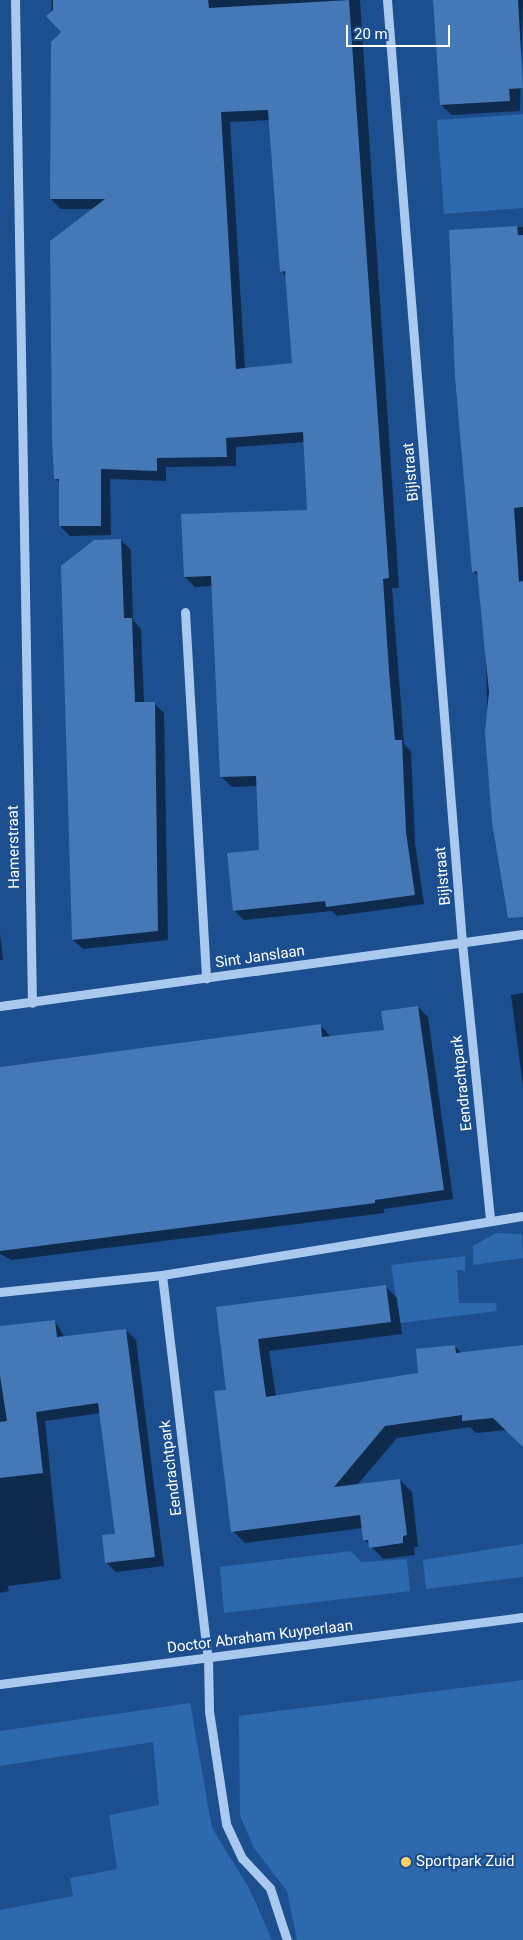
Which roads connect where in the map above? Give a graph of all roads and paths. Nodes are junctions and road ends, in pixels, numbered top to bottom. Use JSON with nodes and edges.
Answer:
{"nodes":[{"id":1,"x":15,"y":0,"type":"edge"},
{"id":2,"x":387,"y":0,"type":"edge"},
{"id":3,"x":186,"y":612,"type":"dead end"},
{"id":4,"x":523,"y":934,"type":"edge"},
{"id":5,"x":462,"y":943,"type":"junction"},
{"id":6,"x":206,"y":978,"type":"junction"},
{"id":7,"x":32,"y":1002,"type":"junction"},
{"id":8,"x":0,"y":1006,"type":"edge"},
{"id":9,"x":523,"y":1216,"type":"edge"},
{"id":10,"x":490,"y":1220,"type":"junction"},
{"id":11,"x":162,"y":1274,"type":"junction"},
{"id":12,"x":0,"y":1292,"type":"edge"},
{"id":13,"x":523,"y":1617,"type":"edge"},
{"id":14,"x":208,"y":1658,"type":"junction"},
{"id":15,"x":0,"y":1684,"type":"edge"},
{"id":16,"x":287,"y":1940,"type":"edge"}],
"edges":[{"from":1,"to":7,"type":"street","name":"Hamerstraat"},
{"from":2,"to":5,"type":"street","name":"Bijlstraat"},
{"from":3,"to":6,"type":"street"},
{"from":4,"to":5,"type":"street","name":"Sint Janslaan"},
{"from":5,"to":6,"type":"street","name":"Sint Janslaan"},
{"from":5,"to":10,"type":"street","name":"Eendrachtpark"},
{"from":6,"to":7,"type":"street","name":"Sint Janslaan"},
{"from":7,"to":8,"type":"street","name":"Sint Janslaan"},
{"from":9,"to":10,"type":"street"},
{"from":10,"to":11,"type":"street"},
{"from":11,"to":12,"type":"street"},
{"from":11,"to":14,"type":"street","name":"Eendrachtpark"},
{"from":13,"to":14,"type":"street","name":"Doctor Abraham Kuyperlaan"},
{"from":14,"to":15,"type":"street","name":"Doctor Abraham Kuyperlaan"},
{"from":14,"to":16,"type":"street","name":"Eendrachtpark"}]}
